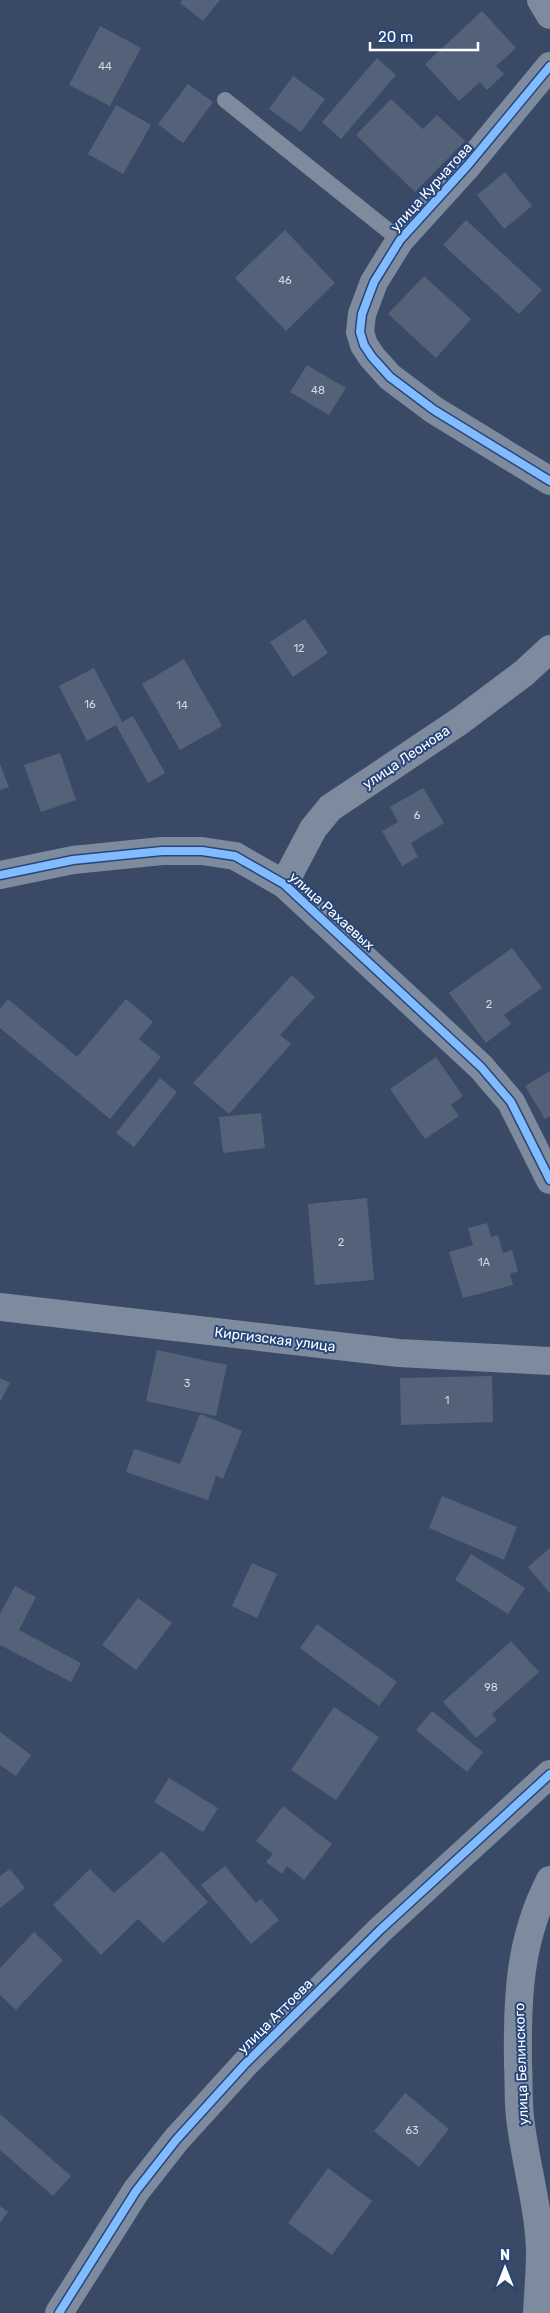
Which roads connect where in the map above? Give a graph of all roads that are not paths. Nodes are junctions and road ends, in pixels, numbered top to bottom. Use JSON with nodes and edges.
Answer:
{"nodes":[{"id":1,"x":541,"y":0,"type":"edge"},
{"id":2,"x":550,"y":15,"type":"edge"},
{"id":3,"x":550,"y":66,"type":"edge"},
{"id":4,"x":225,"y":100,"type":"dead end"},
{"id":5,"x":400,"y":240,"type":"junction"},
{"id":6,"x":550,"y":482,"type":"edge"},
{"id":7,"x":550,"y":649,"type":"edge"},
{"id":8,"x":0,"y":875,"type":"edge"},
{"id":9,"x":284,"y":884,"type":"junction"},
{"id":10,"x":550,"y":1180,"type":"edge"},
{"id":11,"x":0,"y":1307,"type":"edge"},
{"id":12,"x":550,"y":1361,"type":"edge"},
{"id":13,"x":550,"y":1774,"type":"edge"},
{"id":14,"x":550,"y":1880,"type":"edge"},
{"id":15,"x":59,"y":2313,"type":"edge"},
{"id":16,"x":537,"y":2313,"type":"edge"}],
"edges":[{"from":1,"to":2,"type":"street"},
{"from":3,"to":5,"type":"street","name":"улица Курчатова"},
{"from":4,"to":5,"type":"lane"},
{"from":5,"to":6,"type":"street","name":"улица Курчатова"},
{"from":7,"to":9,"type":"street","name":"улица Леонова"},
{"from":8,"to":9,"type":"street","name":"улица Рахаевых"},
{"from":9,"to":10,"type":"street","name":"улица Рахаевых"},
{"from":11,"to":12,"type":"street","name":"Киргизская улица"},
{"from":13,"to":15,"type":"street","name":"улица Аттоева"},
{"from":14,"to":16,"type":"street","name":"улица Белинского"}]}
